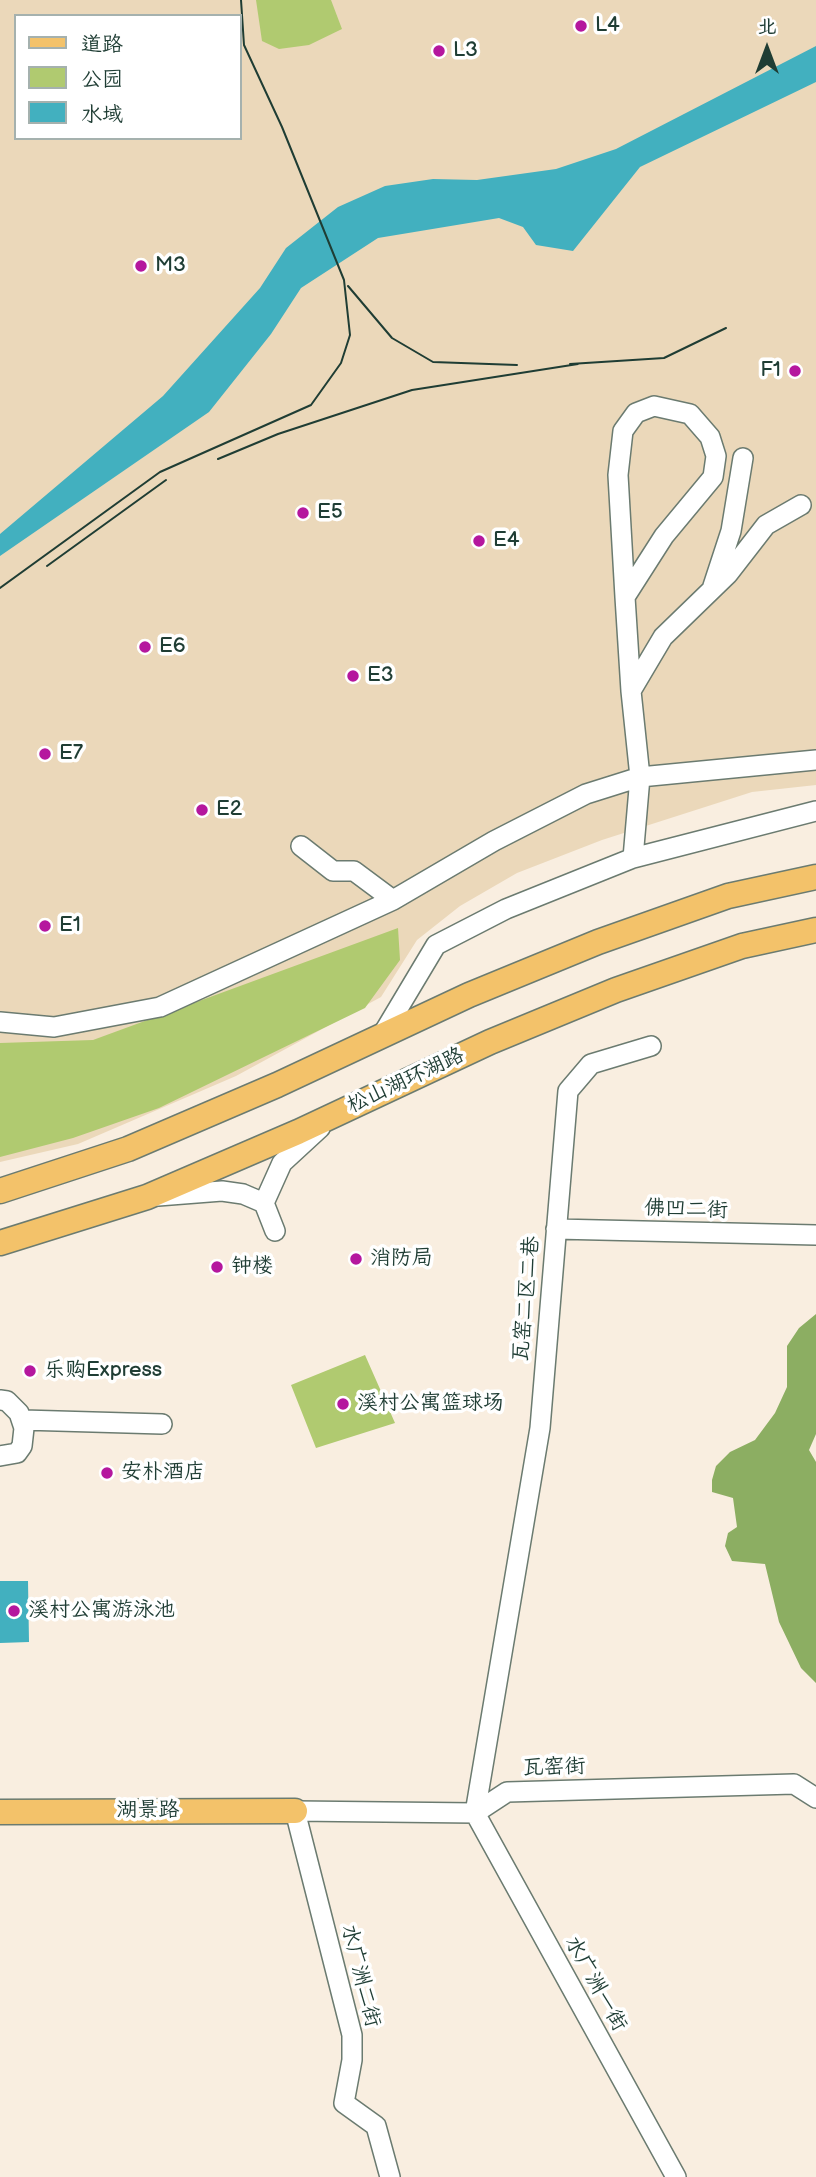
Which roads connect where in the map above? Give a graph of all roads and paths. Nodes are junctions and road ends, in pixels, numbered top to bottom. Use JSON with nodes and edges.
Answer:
{"nodes":[{"id":1,"x":743,"y":458,"type":"dead end"},
{"id":2,"x":801,"y":505,"type":"dead end"},
{"id":3,"x":711,"y":590,"type":"junction"},
{"id":4,"x":625,"y":597,"type":"junction"},
{"id":5,"x":631,"y":691,"type":"junction"},
{"id":6,"x":816,"y":760,"type":"edge"},
{"id":7,"x":640,"y":777,"type":"junction"},
{"id":8,"x":816,"y":811,"type":"edge"},
{"id":9,"x":301,"y":846,"type":"dead end"},
{"id":10,"x":633,"y":858,"type":"junction"},
{"id":11,"x":816,"y":877,"type":"edge"},
{"id":12,"x":393,"y":900,"type":"junction"},
{"id":13,"x":816,"y":930,"type":"edge"},
{"id":14,"x":0,"y":1022,"type":"edge"},
{"id":15,"x":381,"y":1037,"type":"junction"},
{"id":16,"x":651,"y":1046,"type":"dead end"},
{"id":17,"x":341,"y":1112,"type":"junction"},
{"id":18,"x":0,"y":1191,"type":"edge"},
{"id":19,"x":146,"y":1197,"type":"junction"},
{"id":20,"x":264,"y":1203,"type":"junction"},
{"id":21,"x":556,"y":1228,"type":"junction"},
{"id":22,"x":275,"y":1231,"type":"dead end"},
{"id":23,"x":816,"y":1235,"type":"edge"},
{"id":24,"x":0,"y":1243,"type":"edge"},
{"id":25,"x":0,"y":1400,"type":"edge"},
{"id":26,"x":23,"y":1420,"type":"junction"},
{"id":27,"x":162,"y":1424,"type":"dead end"},
{"id":28,"x":0,"y":1456,"type":"edge"},
{"id":29,"x":816,"y":1798,"type":"edge"},
{"id":30,"x":295,"y":1811,"type":"junction"},
{"id":31,"x":0,"y":1812,"type":"edge"},
{"id":32,"x":475,"y":1813,"type":"junction"},
{"id":33,"x":390,"y":2177,"type":"edge"},
{"id":34,"x":676,"y":2177,"type":"edge"}],
"edges":[{"from":1,"to":3,"type":"street"},
{"from":2,"to":3,"type":"street"},
{"from":3,"to":5,"type":"street"},
{"from":4,"to":4,"type":"street"},
{"from":4,"to":5,"type":"street"},
{"from":5,"to":7,"type":"street"},
{"from":6,"to":7,"type":"street"},
{"from":7,"to":10,"type":"street"},
{"from":7,"to":12,"type":"street"},
{"from":8,"to":10,"type":"street"},
{"from":9,"to":12,"type":"street"},
{"from":10,"to":15,"type":"street"},
{"from":11,"to":15,"type":"main road"},
{"from":12,"to":14,"type":"street"},
{"from":13,"to":17,"type":"main road","name":"松山湖环湖路"},
{"from":15,"to":18,"type":"main road"},
{"from":16,"to":21,"type":"street","name":"瓦窑二区二巷"},
{"from":17,"to":19,"type":"main road","name":"松山湖环湖路"},
{"from":17,"to":20,"type":"street"},
{"from":19,"to":20,"type":"street"},
{"from":19,"to":24,"type":"main road","name":"松山湖环湖路"},
{"from":20,"to":22,"type":"street"},
{"from":21,"to":23,"type":"street","name":"佛凹二街"},
{"from":21,"to":32,"type":"street","name":"瓦窑二区二巷"},
{"from":25,"to":26,"type":"street"},
{"from":26,"to":27,"type":"street"},
{"from":26,"to":28,"type":"street"},
{"from":29,"to":32,"type":"street","name":"瓦窑街"},
{"from":30,"to":31,"type":"main road","name":"湖景路"},
{"from":30,"to":32,"type":"street"},
{"from":30,"to":33,"type":"street","name":"水广洲二街"},
{"from":32,"to":34,"type":"street","name":"水广洲一街"}]}
